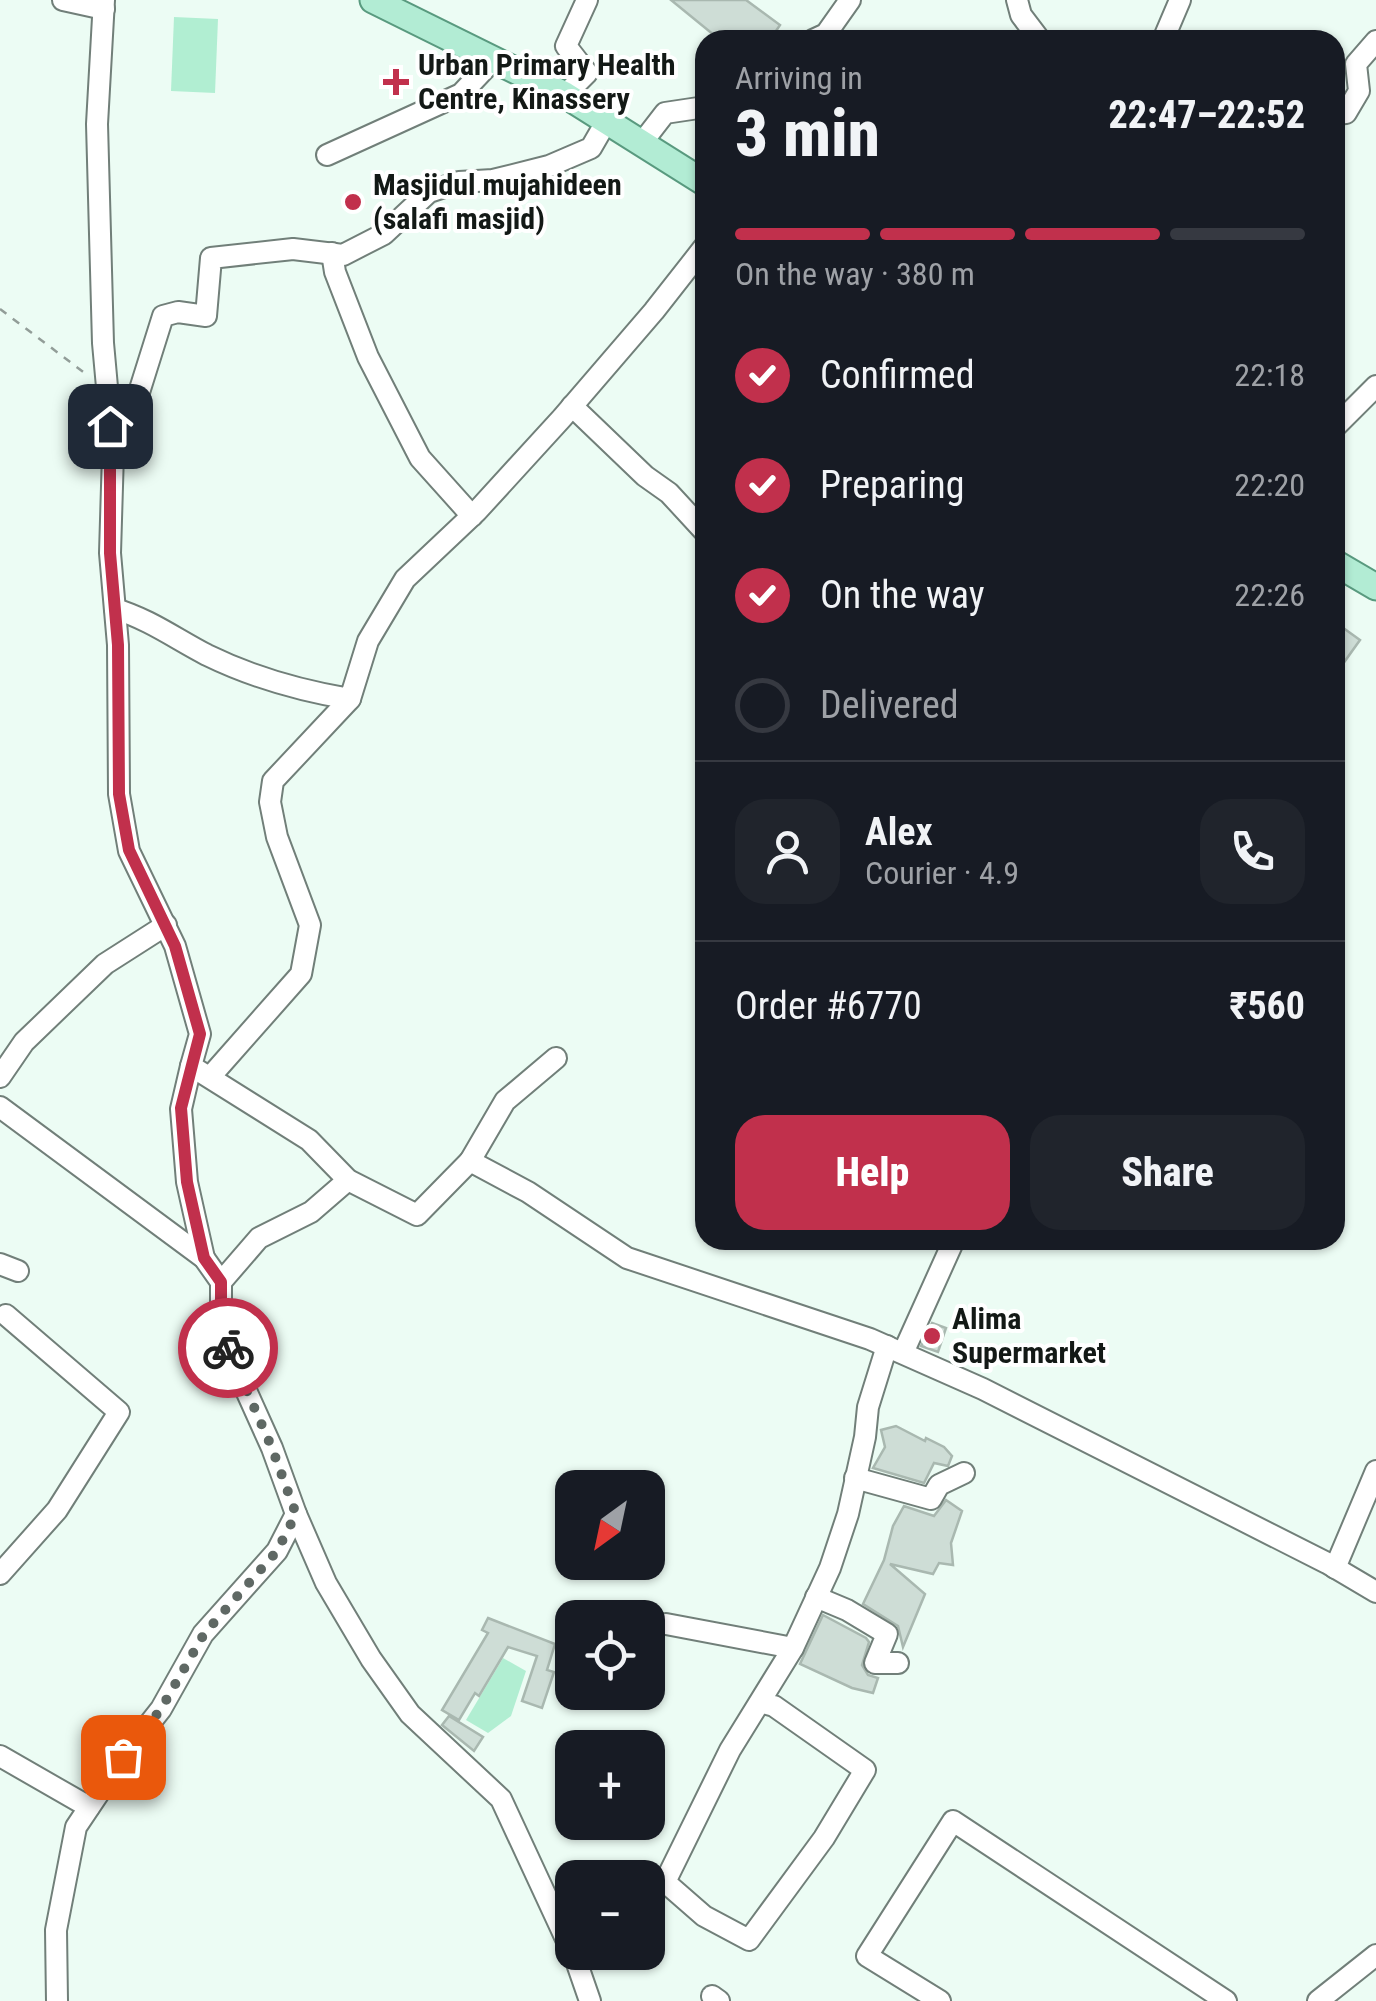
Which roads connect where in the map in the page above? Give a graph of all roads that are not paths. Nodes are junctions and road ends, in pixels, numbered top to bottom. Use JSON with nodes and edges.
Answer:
{"nodes":[{"id":1,"x":63,"y":0,"type":"edge"},
{"id":2,"x":373,"y":0,"type":"edge"},
{"id":3,"x":588,"y":0,"type":"edge"},
{"id":4,"x":850,"y":0,"type":"edge"},
{"id":5,"x":1017,"y":0,"type":"edge"},
{"id":6,"x":1180,"y":0,"type":"edge"},
{"id":7,"x":104,"y":5,"type":"edge"},
{"id":8,"x":830,"y":30,"type":"edge"},
{"id":9,"x":1032,"y":30,"type":"edge"},
{"id":10,"x":1168,"y":30,"type":"edge"},
{"id":11,"x":1376,"y":41,"type":"edge"},
{"id":12,"x":494,"y":59,"type":"junction"},
{"id":13,"x":565,"y":95,"type":"junction"},
{"id":14,"x":695,"y":109,"type":"edge"},
{"id":15,"x":1345,"y":113,"type":"edge"},
{"id":16,"x":606,"y":122,"type":"junction"},
{"id":17,"x":641,"y":144,"type":"junction"},
{"id":18,"x":327,"y":155,"type":"dead end"},
{"id":19,"x":695,"y":178,"type":"edge"},
{"id":20,"x":332,"y":253,"type":"junction"},
{"id":21,"x":695,"y":259,"type":"edge"},
{"id":22,"x":1376,"y":386,"type":"edge"},
{"id":23,"x":108,"y":394,"type":"junction"},
{"id":24,"x":572,"y":406,"type":"junction"},
{"id":25,"x":1345,"y":417,"type":"edge"},
{"id":26,"x":472,"y":516,"type":"junction"},
{"id":27,"x":695,"y":521,"type":"edge"},
{"id":28,"x":1345,"y":569,"type":"edge"},
{"id":29,"x":1376,"y":587,"type":"edge"},
{"id":30,"x":115,"y":609,"type":"junction"},
{"id":31,"x":350,"y":699,"type":"junction"},
{"id":32,"x":166,"y":924,"type":"junction"},
{"id":33,"x":7,"y":1051,"type":"edge"},
{"id":34,"x":556,"y":1058,"type":"dead end"},
{"id":35,"x":200,"y":1071,"type":"junction"},
{"id":36,"x":0,"y":1077,"type":"edge"},
{"id":37,"x":0,"y":1107,"type":"edge"},
{"id":38,"x":470,"y":1161,"type":"junction"},
{"id":39,"x":348,"y":1180,"type":"junction"},
{"id":40,"x":949,"y":1250,"type":"edge"},
{"id":41,"x":204,"y":1258,"type":"junction"},
{"id":42,"x":221,"y":1282,"type":"junction"},
{"id":43,"x":6,"y":1316,"type":"dead end"},
{"id":44,"x":895,"y":1350,"type":"junction"},
{"id":45,"x":1376,"y":1471,"type":"edge"},
{"id":46,"x":964,"y":1474,"type":"dead end"},
{"id":47,"x":854,"y":1478,"type":"junction"},
{"id":48,"x":296,"y":1514,"type":"junction"},
{"id":49,"x":1335,"y":1568,"type":"junction"},
{"id":50,"x":0,"y":1574,"type":"edge"},
{"id":51,"x":1376,"y":1592,"type":"edge"},
{"id":52,"x":816,"y":1597,"type":"junction"},
{"id":53,"x":666,"y":1624,"type":"dead end"},
{"id":54,"x":793,"y":1648,"type":"junction"},
{"id":55,"x":898,"y":1664,"type":"dead end"},
{"id":56,"x":760,"y":1702,"type":"junction"},
{"id":57,"x":0,"y":1756,"type":"edge"},
{"id":58,"x":89,"y":1807,"type":"junction"},
{"id":59,"x":555,"y":1914,"type":"edge"},
{"id":60,"x":1376,"y":1955,"type":"edge"},
{"id":61,"x":581,"y":1970,"type":"edge"},
{"id":62,"x":56,"y":2001,"type":"edge"},
{"id":63,"x":590,"y":2001,"type":"edge"},
{"id":64,"x":940,"y":2001,"type":"edge"},
{"id":65,"x":1226,"y":2001,"type":"edge"},
{"id":66,"x":1318,"y":2001,"type":"edge"}],
"edges":[{"from":1,"to":7,"type":"street"},
{"from":2,"to":12,"type":"main road"},
{"from":3,"to":13,"type":"street"},
{"from":4,"to":8,"type":"street"},
{"from":5,"to":9,"type":"street"},
{"from":6,"to":10,"type":"street"},
{"from":7,"to":23,"type":"street"},
{"from":11,"to":15,"type":"street"},
{"from":12,"to":13,"type":"main road"},
{"from":12,"to":18,"type":"street"},
{"from":13,"to":16,"type":"main road"},
{"from":14,"to":17,"type":"street"},
{"from":16,"to":17,"type":"main road"},
{"from":16,"to":20,"type":"street"},
{"from":17,"to":19,"type":"main road"},
{"from":20,"to":23,"type":"street"},
{"from":20,"to":26,"type":"street"},
{"from":21,"to":24,"type":"street"},
{"from":22,"to":25,"type":"street"},
{"from":23,"to":30,"type":"street"},
{"from":24,"to":26,"type":"street"},
{"from":24,"to":27,"type":"street"},
{"from":26,"to":31,"type":"street"},
{"from":28,"to":29,"type":"main road"},
{"from":30,"to":31,"type":"street"},
{"from":30,"to":32,"type":"street"},
{"from":31,"to":35,"type":"street"},
{"from":32,"to":33,"type":"street"},
{"from":32,"to":35,"type":"street"},
{"from":33,"to":36,"type":"street"},
{"from":34,"to":38,"type":"street"},
{"from":35,"to":39,"type":"street"},
{"from":35,"to":41,"type":"street"},
{"from":37,"to":41,"type":"street"},
{"from":38,"to":39,"type":"street"},
{"from":38,"to":44,"type":"street"},
{"from":39,"to":42,"type":"street"},
{"from":40,"to":44,"type":"street"},
{"from":41,"to":42,"type":"street"},
{"from":42,"to":48,"type":"street"},
{"from":43,"to":50,"type":"street"},
{"from":44,"to":47,"type":"street"},
{"from":44,"to":49,"type":"street"},
{"from":45,"to":49,"type":"street"},
{"from":46,"to":47,"type":"street"},
{"from":47,"to":52,"type":"street"},
{"from":48,"to":58,"type":"street"},
{"from":48,"to":59,"type":"street"},
{"from":49,"to":51,"type":"street"},
{"from":52,"to":54,"type":"street"},
{"from":52,"to":55,"type":"street"},
{"from":53,"to":54,"type":"street"},
{"from":54,"to":56,"type":"street"},
{"from":56,"to":56,"type":"street"},
{"from":57,"to":58,"type":"street"},
{"from":58,"to":62,"type":"street"},
{"from":60,"to":66,"type":"street"},
{"from":61,"to":63,"type":"street"},
{"from":64,"to":65,"type":"street"}]}
